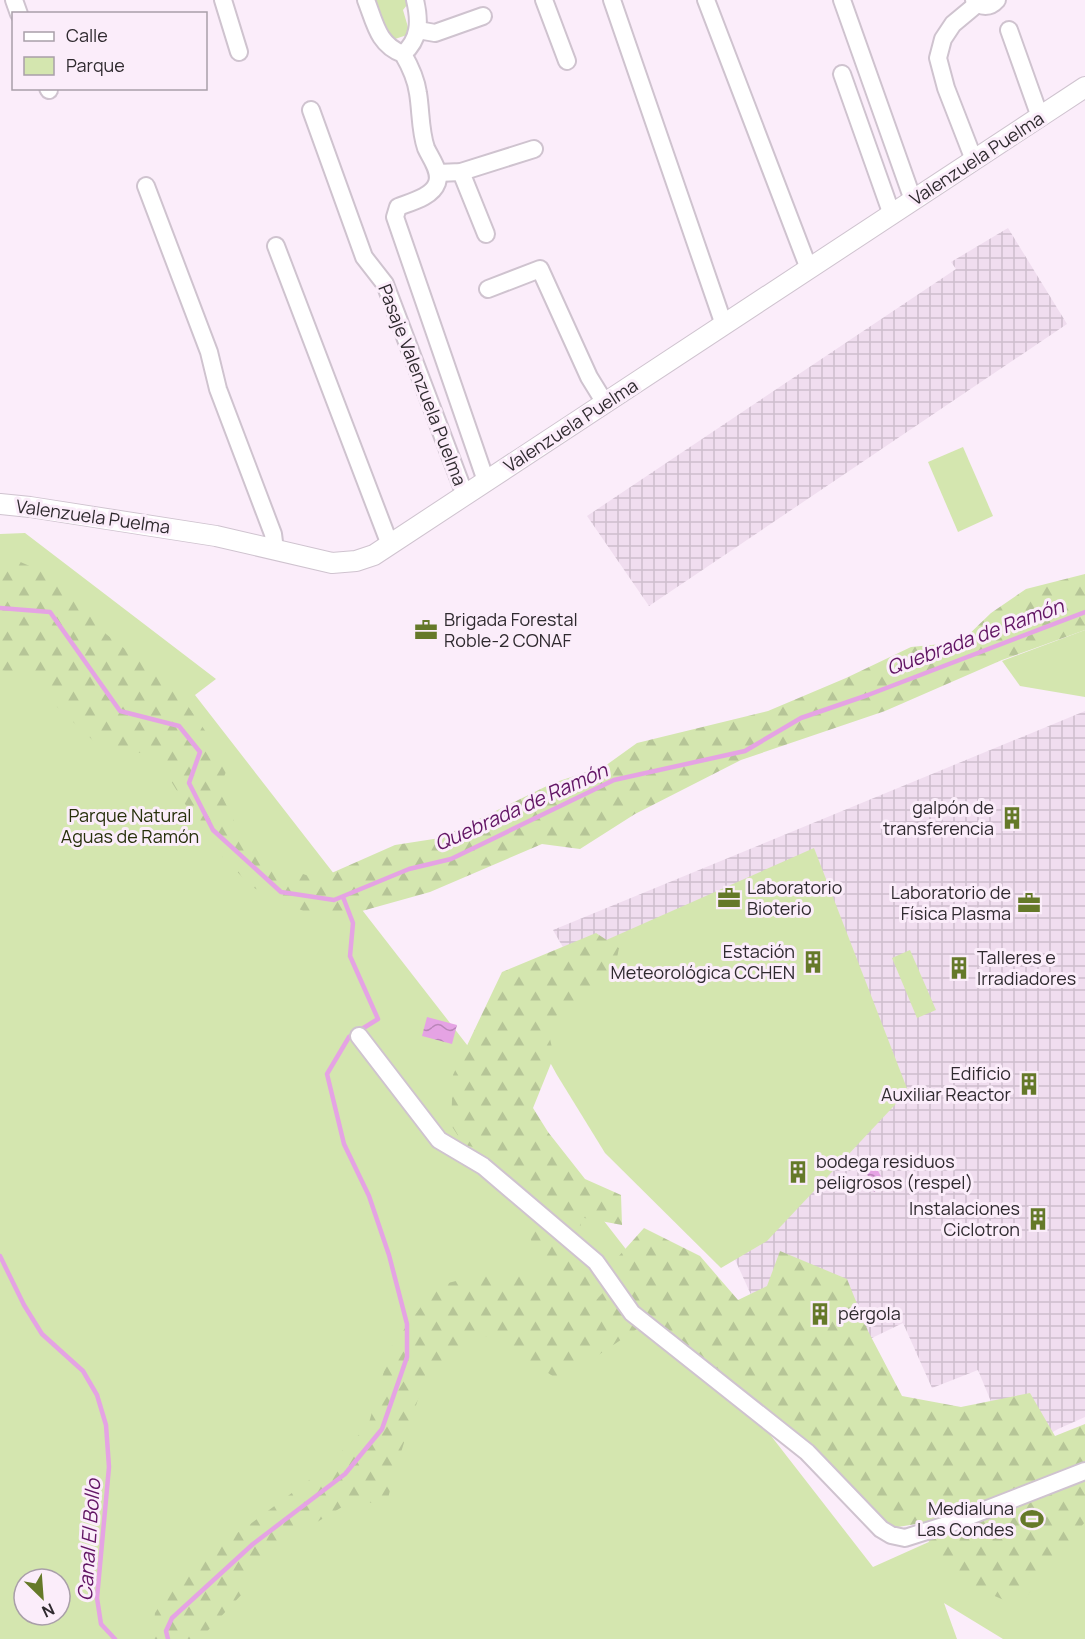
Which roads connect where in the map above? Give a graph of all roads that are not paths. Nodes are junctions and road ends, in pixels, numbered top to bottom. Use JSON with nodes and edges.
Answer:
{"nodes":[{"id":1,"x":223,"y":0,"type":"edge"},
{"id":2,"x":366,"y":0,"type":"edge"},
{"id":3,"x":415,"y":0,"type":"edge"},
{"id":4,"x":544,"y":0,"type":"edge"},
{"id":5,"x":612,"y":0,"type":"edge"},
{"id":6,"x":706,"y":0,"type":"edge"},
{"id":7,"x":842,"y":0,"type":"edge"},
{"id":8,"x":997,"y":0,"type":"edge"},
{"id":9,"x":976,"y":2,"type":"edge"},
{"id":10,"x":483,"y":16,"type":"dead end"},
{"id":11,"x":418,"y":30,"type":"junction"},
{"id":12,"x":1009,"y":30,"type":"dead end"},
{"id":13,"x":239,"y":52,"type":"dead end"},
{"id":14,"x":403,"y":54,"type":"junction"},
{"id":15,"x":567,"y":61,"type":"dead end"},
{"id":16,"x":842,"y":74,"type":"dead end"},
{"id":17,"x":1085,"y":87,"type":"edge"},
{"id":18,"x":311,"y":110,"type":"dead end"},
{"id":19,"x":1040,"y":117,"type":"junction"},
{"id":20,"x":534,"y":149,"type":"dead end"},
{"id":21,"x":974,"y":160,"type":"junction"},
{"id":22,"x":461,"y":172,"type":"junction"},
{"id":23,"x":438,"y":173,"type":"junction"},
{"id":24,"x":146,"y":186,"type":"dead end"},
{"id":25,"x":913,"y":200,"type":"junction"},
{"id":26,"x":892,"y":214,"type":"junction"},
{"id":27,"x":486,"y":234,"type":"dead end"},
{"id":28,"x":276,"y":246,"type":"dead end"},
{"id":29,"x":809,"y":269,"type":"junction"},
{"id":30,"x":488,"y":289,"type":"dead end"},
{"id":31,"x":724,"y":325,"type":"junction"},
{"id":32,"x":605,"y":403,"type":"junction"},
{"id":33,"x":486,"y":481,"type":"junction"},
{"id":34,"x":465,"y":495,"type":"junction"},
{"id":35,"x":0,"y":504,"type":"edge"},
{"id":36,"x":390,"y":545,"type":"junction"},
{"id":37,"x":275,"y":550,"type":"junction"},
{"id":38,"x":359,"y":1035,"type":"dead end"},
{"id":39,"x":1085,"y":1471,"type":"edge"}],
"edges":[{"from":1,"to":13,"type":"street"},
{"from":2,"to":14,"type":"street"},
{"from":3,"to":11,"type":"street"},
{"from":4,"to":15,"type":"street"},
{"from":5,"to":31,"type":"street"},
{"from":6,"to":29,"type":"street"},
{"from":7,"to":25,"type":"street"},
{"from":8,"to":9,"type":"street"},
{"from":9,"to":21,"type":"street"},
{"from":10,"to":11,"type":"street"},
{"from":11,"to":14,"type":"street"},
{"from":12,"to":19,"type":"street"},
{"from":14,"to":23,"type":"street"},
{"from":16,"to":26,"type":"street"},
{"from":17,"to":19,"type":"street","name":"Valenzuela Puelma"},
{"from":18,"to":34,"type":"street","name":"Pasaje Valenzuela Puelma"},
{"from":19,"to":21,"type":"street","name":"Valenzuela Puelma"},
{"from":20,"to":22,"type":"street"},
{"from":21,"to":25,"type":"street","name":"Valenzuela Puelma"},
{"from":22,"to":23,"type":"street"},
{"from":22,"to":27,"type":"street"},
{"from":23,"to":33,"type":"street","name":"Pasaje Valenzuela Puelma"},
{"from":24,"to":37,"type":"street"},
{"from":25,"to":26,"type":"street","name":"Valenzuela Puelma"},
{"from":26,"to":29,"type":"street","name":"Valenzuela Puelma"},
{"from":28,"to":36,"type":"street"},
{"from":29,"to":31,"type":"street","name":"Valenzuela Puelma"},
{"from":30,"to":32,"type":"street"},
{"from":31,"to":32,"type":"street","name":"Valenzuela Puelma"},
{"from":32,"to":33,"type":"street","name":"Valenzuela Puelma"},
{"from":33,"to":34,"type":"street","name":"Valenzuela Puelma"},
{"from":34,"to":36,"type":"street","name":"Valenzuela Puelma"},
{"from":35,"to":37,"type":"street","name":"Valenzuela Puelma"},
{"from":36,"to":37,"type":"street","name":"Valenzuela Puelma"},
{"from":38,"to":39,"type":"street"}]}
